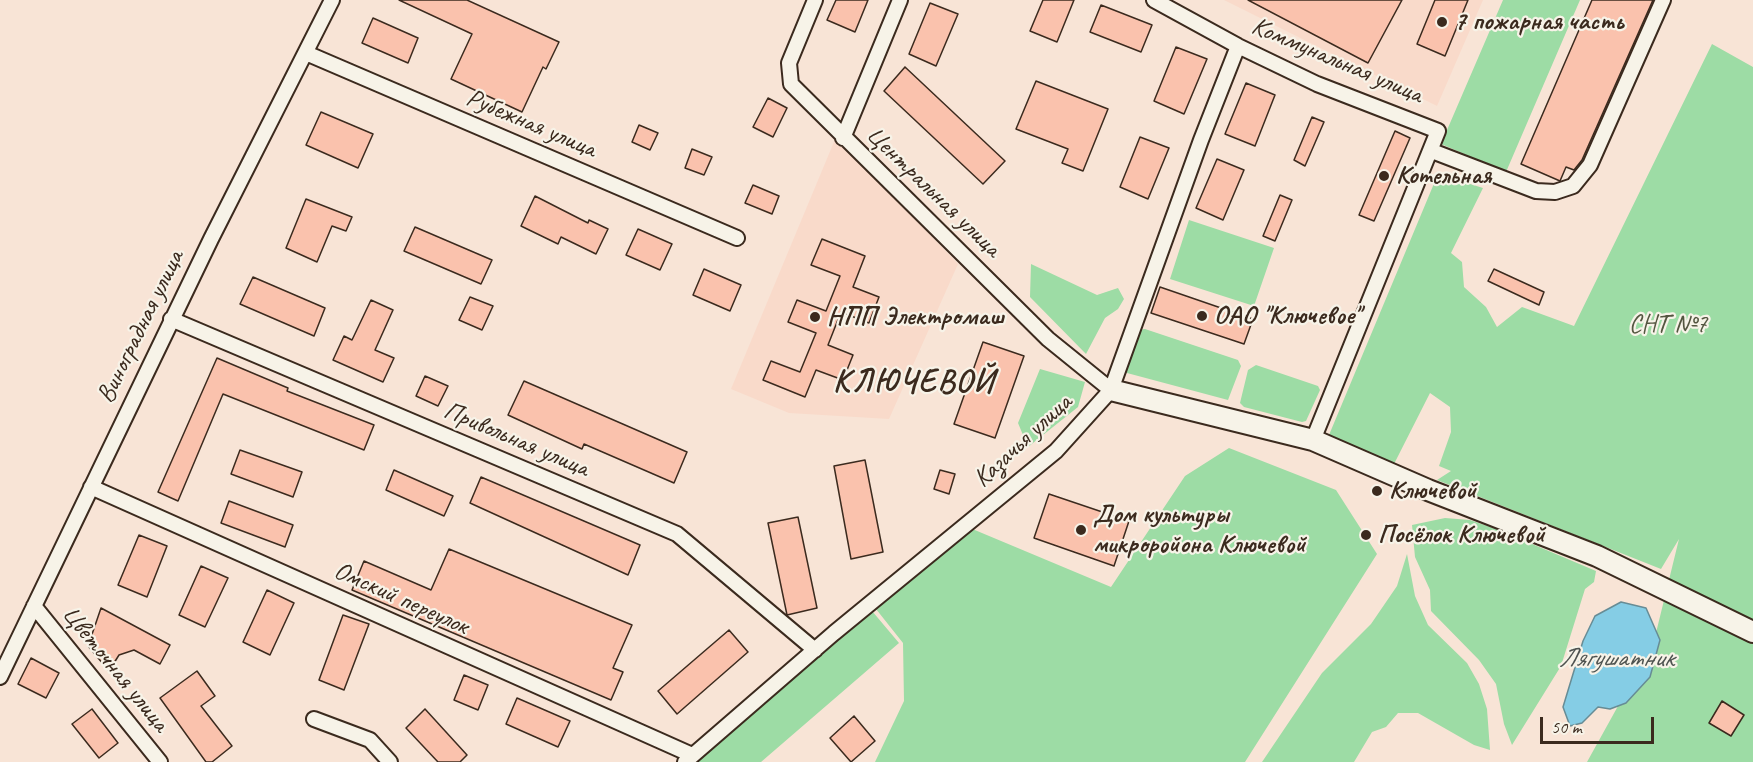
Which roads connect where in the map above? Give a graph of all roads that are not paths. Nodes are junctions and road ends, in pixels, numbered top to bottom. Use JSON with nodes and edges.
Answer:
{"nodes":[{"id":1,"x":332,"y":0,"type":"edge"},
{"id":2,"x":815,"y":0,"type":"edge"},
{"id":3,"x":900,"y":0,"type":"edge"},
{"id":4,"x":1154,"y":0,"type":"edge"},
{"id":5,"x":1663,"y":0,"type":"edge"},
{"id":6,"x":1238,"y":46,"type":"junction"},
{"id":7,"x":306,"y":53,"type":"junction"},
{"id":8,"x":843,"y":138,"type":"junction"},
{"id":9,"x":1432,"y":151,"type":"junction"},
{"id":10,"x":737,"y":238,"type":"dead end"},
{"id":11,"x":171,"y":319,"type":"junction"},
{"id":12,"x":1111,"y":390,"type":"junction"},
{"id":13,"x":1313,"y":440,"type":"junction"},
{"id":14,"x":91,"y":487,"type":"junction"},
{"id":15,"x":34,"y":606,"type":"junction"},
{"id":16,"x":1753,"y":632,"type":"edge"},
{"id":17,"x":815,"y":650,"type":"junction"},
{"id":18,"x":0,"y":677,"type":"edge"},
{"id":19,"x":314,"y":719,"type":"dead end"},
{"id":20,"x":688,"y":759,"type":"edge"},
{"id":21,"x":159,"y":762,"type":"edge"},
{"id":22,"x":390,"y":762,"type":"edge"}],
"edges":[{"from":1,"to":7,"type":"street","name":"Виноградная улица"},
{"from":2,"to":8,"type":"street","name":"Центральная улица"},
{"from":3,"to":8,"type":"street"},
{"from":4,"to":6,"type":"street","name":"Коммунальная улица"},
{"from":5,"to":9,"type":"street"},
{"from":6,"to":9,"type":"street","name":"Коммунальная улица"},
{"from":6,"to":12,"type":"street","name":"Казачья улица"},
{"from":7,"to":10,"type":"street","name":"Рубежная улица"},
{"from":7,"to":11,"type":"street","name":"Виноградная улица"},
{"from":8,"to":12,"type":"street","name":"Центральная улица"},
{"from":9,"to":13,"type":"street"},
{"from":11,"to":14,"type":"street","name":"Виноградная улица"},
{"from":11,"to":17,"type":"street","name":"Привольная улица"},
{"from":12,"to":13,"type":"street"},
{"from":12,"to":17,"type":"street","name":"Казачья улица"},
{"from":13,"to":16,"type":"street"},
{"from":14,"to":15,"type":"street","name":"Виноградная улица"},
{"from":14,"to":20,"type":"street","name":"Омский переулок"},
{"from":15,"to":18,"type":"street","name":"Виноградная улица"},
{"from":15,"to":21,"type":"street","name":"Цветочная улица"},
{"from":17,"to":20,"type":"street","name":"Казачья улица"},
{"from":19,"to":22,"type":"street"}]}
